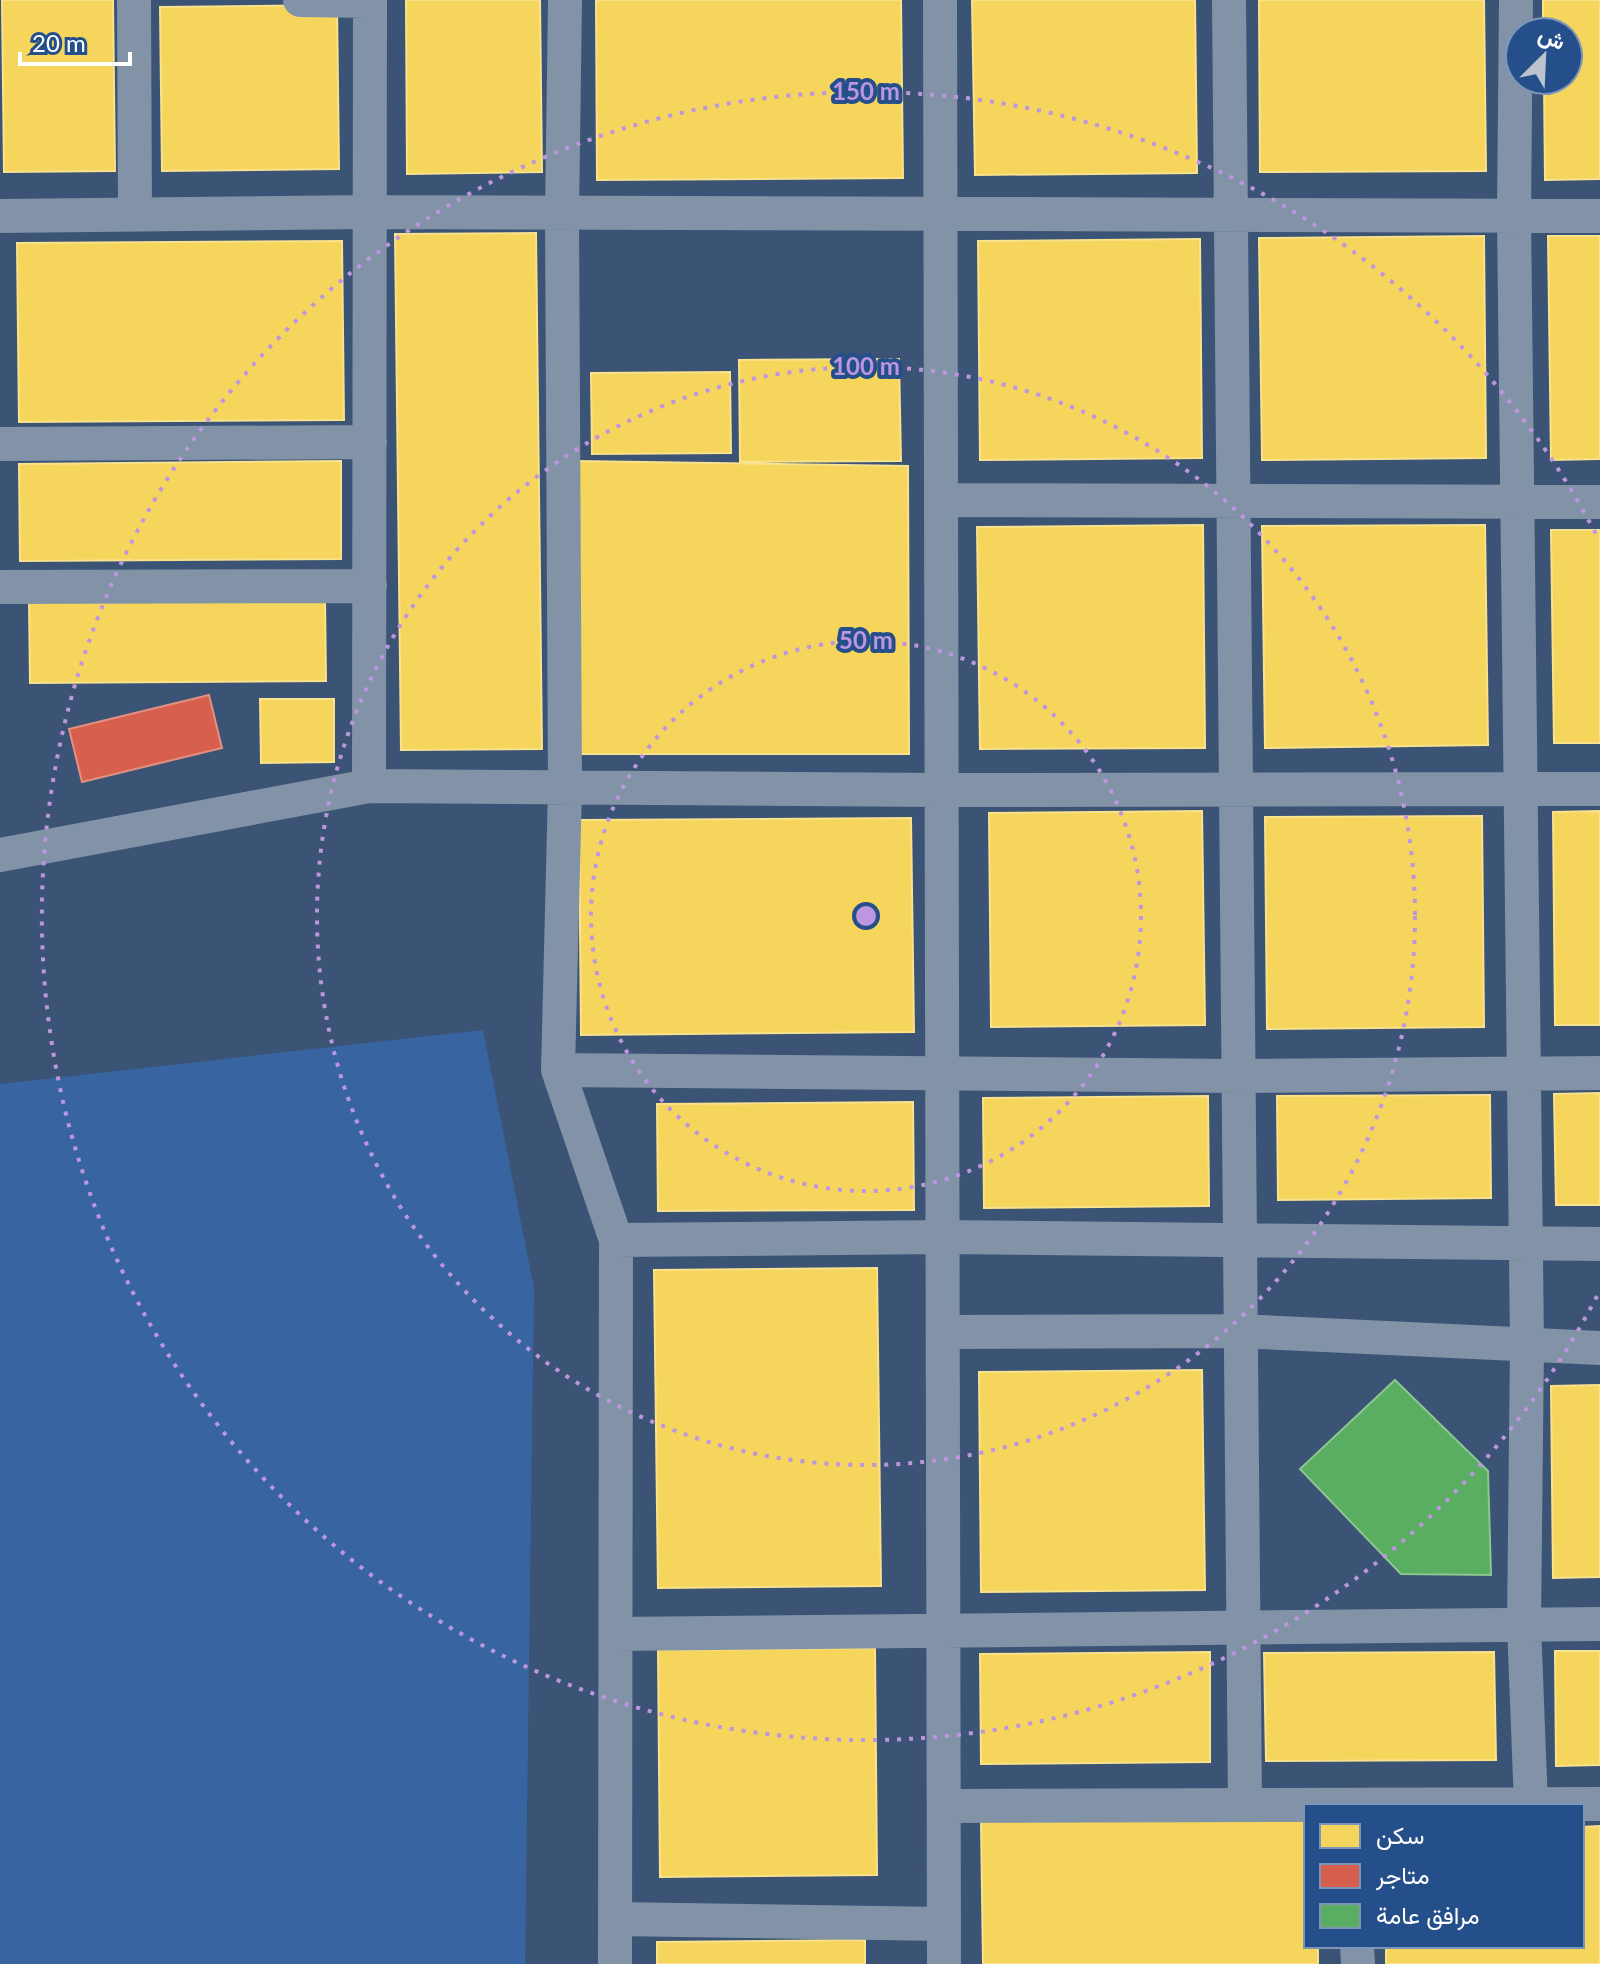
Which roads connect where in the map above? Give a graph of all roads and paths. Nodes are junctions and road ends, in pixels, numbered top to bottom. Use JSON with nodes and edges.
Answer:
{"nodes":[{"id":1,"x":134,"y":0,"type":"edge"},
{"id":2,"x":300,"y":0,"type":"edge"},
{"id":3,"x":565,"y":0,"type":"edge"},
{"id":4,"x":940,"y":0,"type":"edge"},
{"id":5,"x":1229,"y":0,"type":"edge"},
{"id":6,"x":1516,"y":0,"type":"edge"},
{"id":7,"x":370,"y":1,"type":"edge"},
{"id":8,"x":370,"y":212,"type":"junction"},
{"id":9,"x":135,"y":214,"type":"junction"},
{"id":10,"x":562,"y":215,"type":"junction"},
{"id":11,"x":0,"y":216,"type":"edge"},
{"id":12,"x":942,"y":216,"type":"junction"},
{"id":13,"x":1233,"y":216,"type":"junction"},
{"id":14,"x":1514,"y":216,"type":"junction"},
{"id":15,"x":1600,"y":216,"type":"edge"},
{"id":16,"x":370,"y":442,"type":"junction"},
{"id":17,"x":0,"y":444,"type":"edge"},
{"id":18,"x":942,"y":500,"type":"junction"},
{"id":19,"x":1234,"y":501,"type":"junction"},
{"id":20,"x":1517,"y":501,"type":"junction"},
{"id":21,"x":1600,"y":502,"type":"edge"},
{"id":22,"x":370,"y":586,"type":"junction"},
{"id":23,"x":0,"y":587,"type":"edge"},
{"id":24,"x":369,"y":786,"type":"junction"},
{"id":25,"x":565,"y":788,"type":"junction"},
{"id":26,"x":1235,"y":789,"type":"junction"},
{"id":27,"x":1521,"y":789,"type":"junction"},
{"id":28,"x":1600,"y":789,"type":"edge"},
{"id":29,"x":942,"y":790,"type":"junction"},
{"id":30,"x":0,"y":855,"type":"edge"},
{"id":31,"x":558,"y":1070,"type":"junction"},
{"id":32,"x":1523,"y":1073,"type":"junction"},
{"id":33,"x":1600,"y":1073,"type":"edge"},
{"id":34,"x":942,"y":1074,"type":"junction"},
{"id":35,"x":1240,"y":1076,"type":"junction"},
{"id":36,"x":943,"y":1237,"type":"junction"},
{"id":37,"x":616,"y":1240,"type":"junction"},
{"id":38,"x":1238,"y":1240,"type":"junction"},
{"id":39,"x":1524,"y":1243,"type":"junction"},
{"id":40,"x":1600,"y":1244,"type":"edge"},
{"id":41,"x":1239,"y":1331,"type":"junction"},
{"id":42,"x":943,"y":1332,"type":"junction"},
{"id":43,"x":1527,"y":1344,"type":"junction"},
{"id":44,"x":1600,"y":1348,"type":"edge"},
{"id":45,"x":1600,"y":1624,"type":"edge"},
{"id":46,"x":1524,"y":1625,"type":"junction"},
{"id":47,"x":1241,"y":1627,"type":"junction"},
{"id":48,"x":944,"y":1629,"type":"junction"},
{"id":49,"x":616,"y":1634,"type":"junction"},
{"id":50,"x":1531,"y":1804,"type":"edge"},
{"id":51,"x":1245,"y":1805,"type":"junction"},
{"id":52,"x":944,"y":1806,"type":"junction"},
{"id":53,"x":1304,"y":1806,"type":"edge"},
{"id":54,"x":616,"y":1919,"type":"junction"},
{"id":55,"x":944,"y":1924,"type":"junction"},
{"id":56,"x":615,"y":1964,"type":"edge"},
{"id":57,"x":944,"y":1964,"type":"edge"}],
"edges":[{"from":1,"to":9,"type":"street"},
{"from":2,"to":7,"type":"street"},
{"from":3,"to":10,"type":"street"},
{"from":4,"to":12,"type":"street"},
{"from":5,"to":13,"type":"street"},
{"from":6,"to":14,"type":"street"},
{"from":7,"to":8,"type":"street"},
{"from":8,"to":9,"type":"street"},
{"from":8,"to":10,"type":"street"},
{"from":8,"to":16,"type":"street"},
{"from":9,"to":11,"type":"street"},
{"from":10,"to":12,"type":"street"},
{"from":10,"to":25,"type":"street"},
{"from":12,"to":13,"type":"street"},
{"from":12,"to":18,"type":"street"},
{"from":13,"to":14,"type":"street"},
{"from":13,"to":19,"type":"street"},
{"from":14,"to":15,"type":"street"},
{"from":14,"to":20,"type":"street"},
{"from":16,"to":17,"type":"street"},
{"from":16,"to":22,"type":"street"},
{"from":18,"to":19,"type":"street"},
{"from":18,"to":29,"type":"street"},
{"from":19,"to":20,"type":"street"},
{"from":19,"to":26,"type":"street"},
{"from":20,"to":21,"type":"street"},
{"from":20,"to":27,"type":"street"},
{"from":22,"to":23,"type":"street"},
{"from":22,"to":24,"type":"street"},
{"from":24,"to":25,"type":"street"},
{"from":24,"to":30,"type":"street"},
{"from":25,"to":29,"type":"street"},
{"from":25,"to":31,"type":"street"},
{"from":26,"to":27,"type":"street"},
{"from":26,"to":29,"type":"street"},
{"from":26,"to":35,"type":"street"},
{"from":27,"to":28,"type":"street"},
{"from":27,"to":32,"type":"street"},
{"from":29,"to":34,"type":"street"},
{"from":31,"to":34,"type":"street"},
{"from":31,"to":37,"type":"street"},
{"from":32,"to":33,"type":"street"},
{"from":32,"to":35,"type":"street"},
{"from":32,"to":39,"type":"street"},
{"from":34,"to":35,"type":"street"},
{"from":34,"to":36,"type":"street"},
{"from":35,"to":38,"type":"street"},
{"from":36,"to":37,"type":"street"},
{"from":36,"to":38,"type":"street"},
{"from":36,"to":42,"type":"street"},
{"from":37,"to":49,"type":"street"},
{"from":38,"to":39,"type":"street"},
{"from":38,"to":41,"type":"street"},
{"from":39,"to":40,"type":"street"},
{"from":39,"to":43,"type":"street"},
{"from":41,"to":42,"type":"street"},
{"from":41,"to":43,"type":"street"},
{"from":41,"to":47,"type":"street"},
{"from":42,"to":48,"type":"street"},
{"from":43,"to":44,"type":"street"},
{"from":43,"to":46,"type":"street"},
{"from":45,"to":46,"type":"street"},
{"from":46,"to":47,"type":"street"},
{"from":46,"to":50,"type":"street"},
{"from":47,"to":48,"type":"street"},
{"from":47,"to":51,"type":"street"},
{"from":48,"to":49,"type":"street"},
{"from":48,"to":52,"type":"street"},
{"from":49,"to":54,"type":"street"},
{"from":51,"to":52,"type":"street"},
{"from":51,"to":53,"type":"street"},
{"from":52,"to":55,"type":"street"},
{"from":54,"to":55,"type":"street"},
{"from":54,"to":56,"type":"street"},
{"from":55,"to":57,"type":"street"}]}
